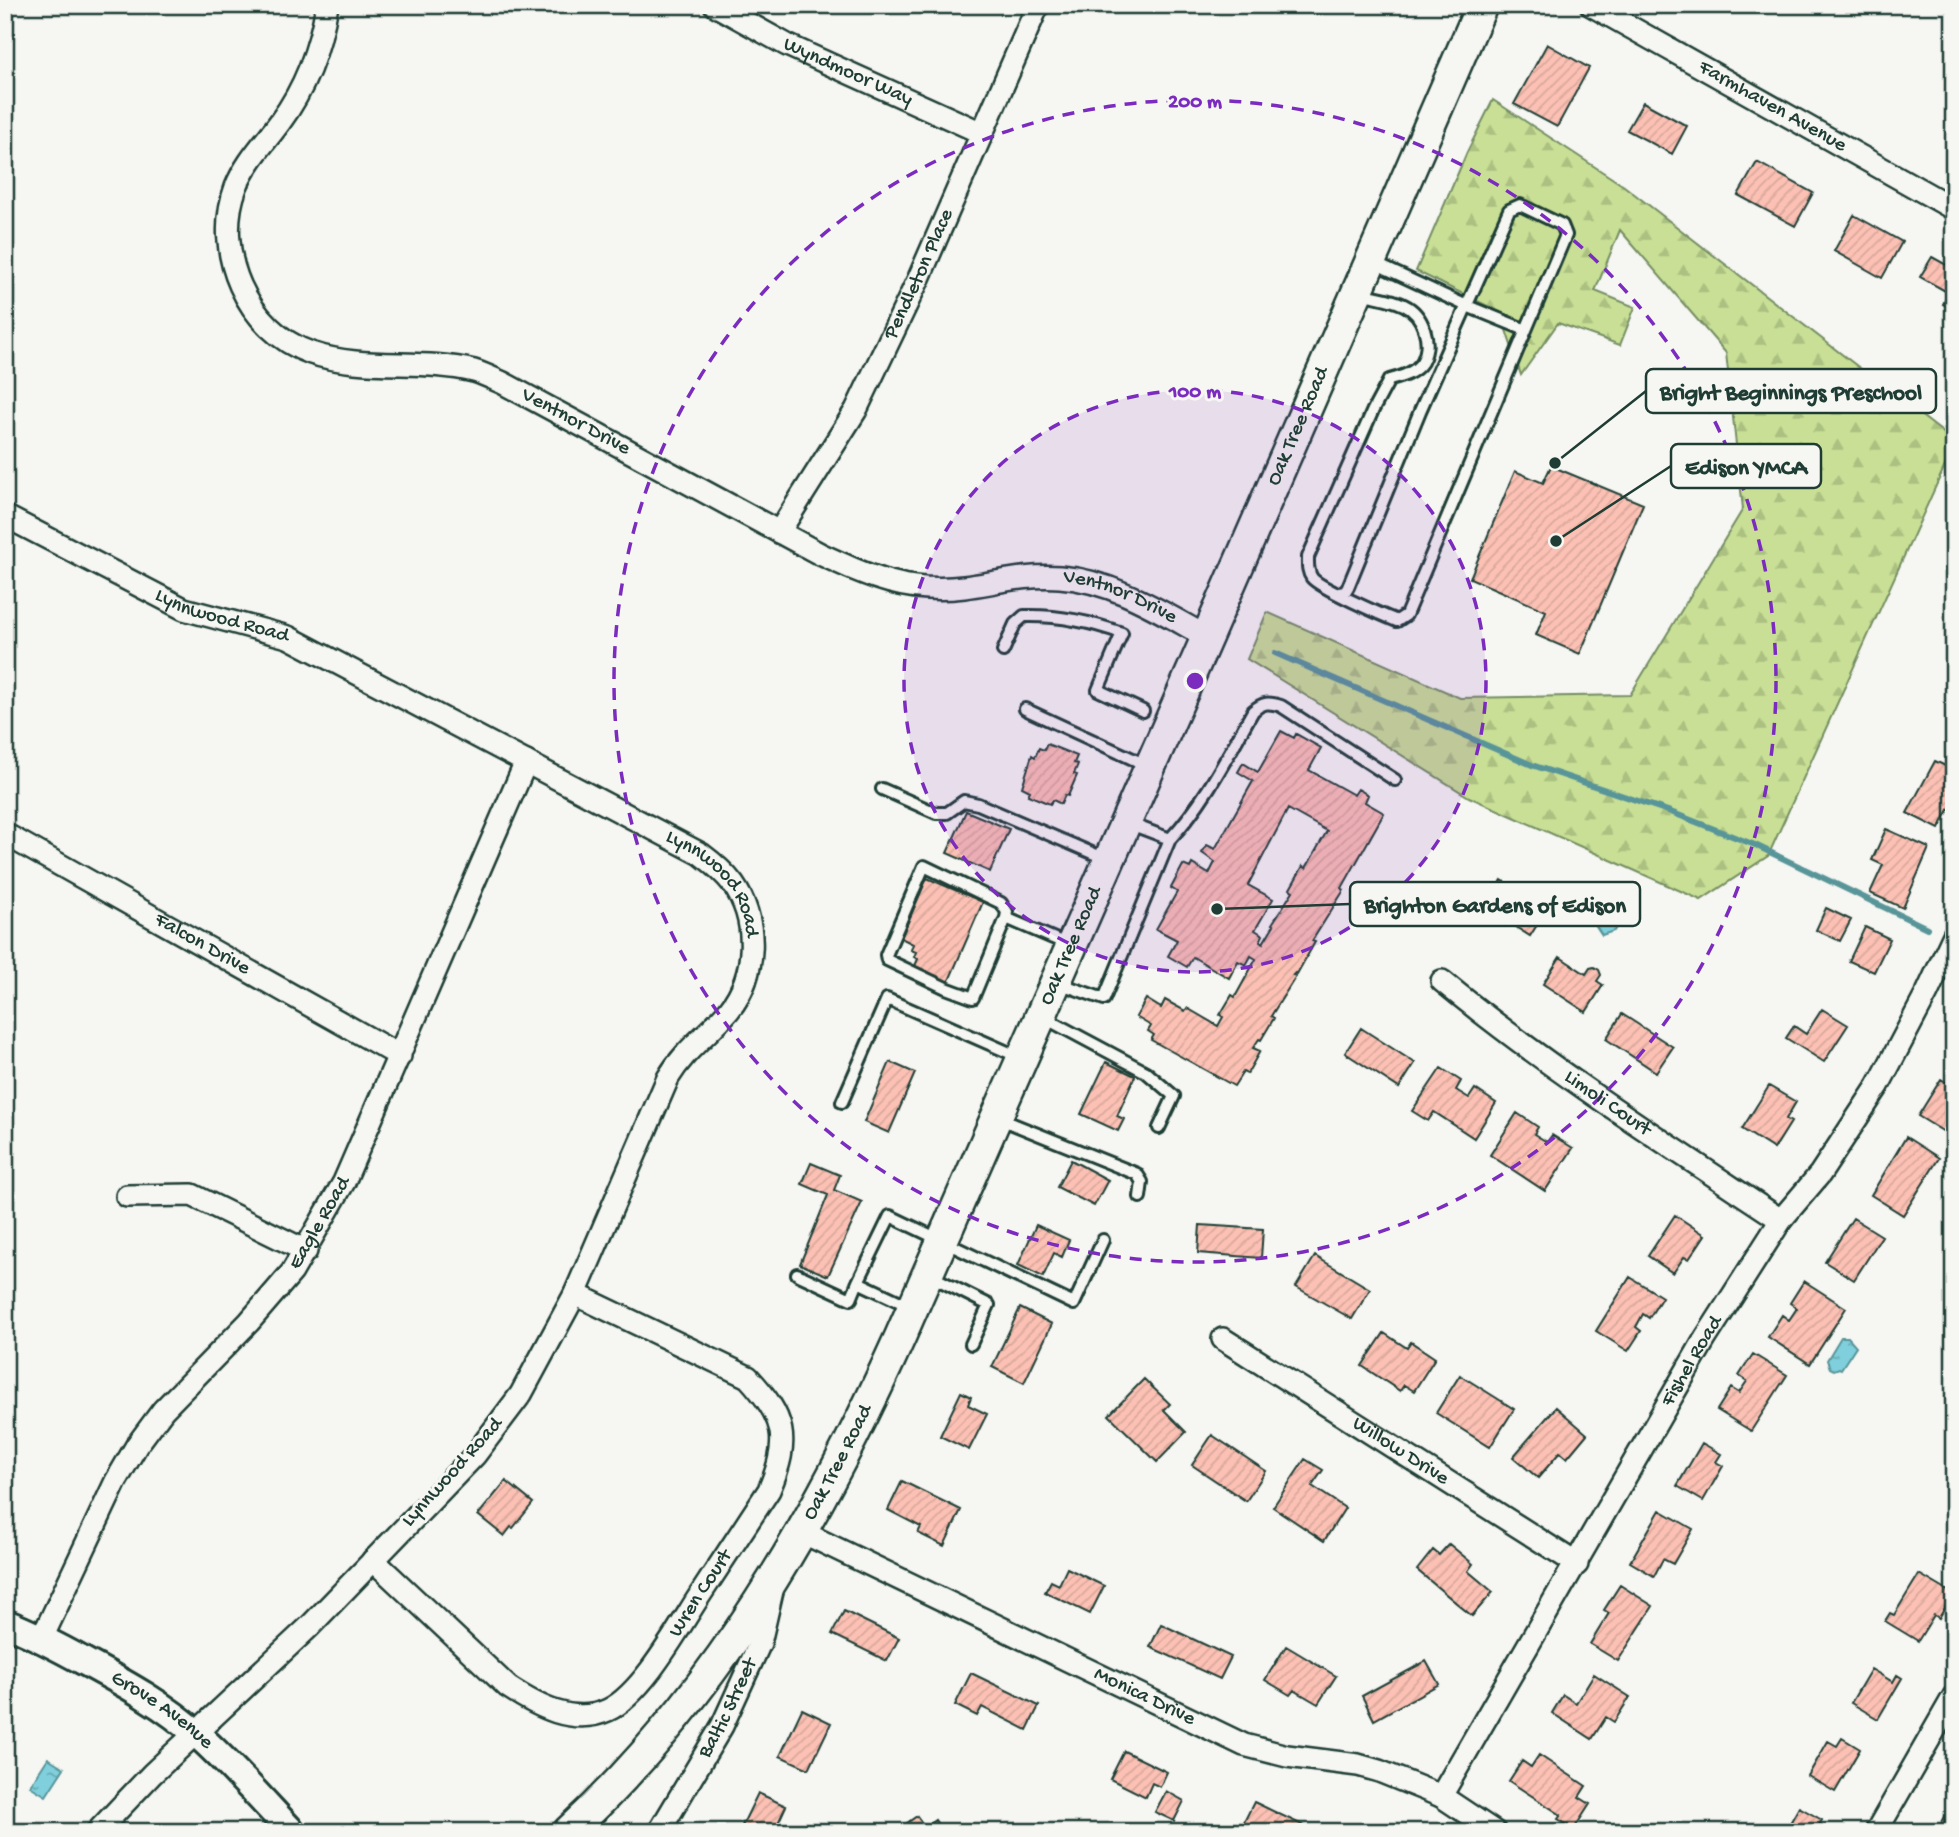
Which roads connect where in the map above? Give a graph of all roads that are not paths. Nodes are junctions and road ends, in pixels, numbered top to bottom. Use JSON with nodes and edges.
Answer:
{"nodes":[{"id":1,"x":327,"y":5,"type":"edge"},
{"id":2,"x":715,"y":5,"type":"edge"},
{"id":3,"x":1038,"y":5,"type":"edge"},
{"id":4,"x":1482,"y":5,"type":"edge"},
{"id":5,"x":1591,"y":5,"type":"edge"},
{"id":6,"x":982,"y":133,"type":"junction"},
{"id":7,"x":1954,"y":209,"type":"edge"},
{"id":8,"x":1371,"y":261,"type":"junction"},
{"id":9,"x":1358,"y":292,"type":"junction"},
{"id":10,"x":1466,"y":306,"type":"junction"},
{"id":11,"x":1526,"y":330,"type":"junction"},
{"id":12,"x":5,"y":516,"type":"edge"},
{"id":13,"x":779,"y":532,"type":"junction"},
{"id":14,"x":1339,"y":593,"type":"junction"},
{"id":15,"x":1207,"y":637,"type":"junction"},
{"id":16,"x":1003,"y":651,"type":"dead end"},
{"id":17,"x":1025,"y":709,"type":"dead end"},
{"id":18,"x":1143,"y":711,"type":"dead end"},
{"id":19,"x":526,"y":762,"type":"junction"},
{"id":20,"x":1150,"y":767,"type":"junction"},
{"id":21,"x":1395,"y":780,"type":"dead end"},
{"id":22,"x":882,"y":789,"type":"dead end"},
{"id":23,"x":1126,"y":822,"type":"junction"},
{"id":24,"x":5,"y":834,"type":"edge"},
{"id":25,"x":1170,"y":839,"type":"junction"},
{"id":26,"x":1109,"y":860,"type":"junction"},
{"id":27,"x":1006,"y":918,"type":"junction"},
{"id":28,"x":1954,"y":935,"type":"edge"},
{"id":29,"x":1071,"y":946,"type":"junction"},
{"id":30,"x":1442,"y":981,"type":"dead end"},
{"id":31,"x":1055,"y":982,"type":"junction"},
{"id":32,"x":1040,"y":1016,"type":"junction"},
{"id":33,"x":400,"y":1056,"type":"junction"},
{"id":34,"x":1022,"y":1058,"type":"junction"},
{"id":35,"x":842,"y":1102,"type":"dead end"},
{"id":36,"x":996,"y":1117,"type":"junction"},
{"id":37,"x":1160,"y":1128,"type":"dead end"},
{"id":38,"x":127,"y":1196,"type":"dead end"},
{"id":39,"x":1140,"y":1197,"type":"dead end"},
{"id":40,"x":1781,"y":1220,"type":"junction"},
{"id":41,"x":941,"y":1240,"type":"junction"},
{"id":42,"x":1103,"y":1240,"type":"dead end"},
{"id":43,"x":306,"y":1251,"type":"junction"},
{"id":44,"x":797,"y":1274,"type":"dead end"},
{"id":45,"x":926,"y":1274,"type":"junction"},
{"id":46,"x":858,"y":1282,"type":"junction"},
{"id":47,"x":575,"y":1294,"type":"junction"},
{"id":48,"x":912,"y":1307,"type":"junction"},
{"id":49,"x":1223,"y":1339,"type":"dead end"},
{"id":50,"x":971,"y":1344,"type":"dead end"},
{"id":51,"x":802,"y":1532,"type":"junction"},
{"id":52,"x":373,"y":1560,"type":"junction"},
{"id":53,"x":1577,"y":1564,"type":"junction"},
{"id":54,"x":775,"y":1576,"type":"junction"},
{"id":55,"x":5,"y":1623,"type":"edge"},
{"id":56,"x":42,"y":1639,"type":"junction"},
{"id":57,"x":1954,"y":1696,"type":"edge"},
{"id":58,"x":197,"y":1734,"type":"junction"},
{"id":59,"x":1441,"y":1796,"type":"junction"},
{"id":60,"x":97,"y":1832,"type":"edge"},
{"id":61,"x":292,"y":1832,"type":"edge"},
{"id":62,"x":568,"y":1832,"type":"edge"},
{"id":63,"x":659,"y":1832,"type":"edge"},
{"id":64,"x":1495,"y":1832,"type":"edge"},
{"id":65,"x":1876,"y":1832,"type":"edge"}],
"edges":[{"from":1,"to":13,"type":"street","name":"Ventnor Drive"},
{"from":2,"to":6,"type":"street","name":"Wyndmoor Way"},
{"from":3,"to":6,"type":"street","name":"Pendleton Place"},
{"from":4,"to":8,"type":"main road","name":"Oak Tree Road"},
{"from":5,"to":7,"type":"street","name":"Farmhaven Avenue"},
{"from":6,"to":13,"type":"street","name":"Pendleton Place"},
{"from":8,"to":9,"type":"main road","name":"Oak Tree Road"},
{"from":8,"to":10,"type":"lane"},
{"from":9,"to":14,"type":"lane"},
{"from":9,"to":15,"type":"main road","name":"Oak Tree Road"},
{"from":10,"to":11,"type":"lane"},
{"from":10,"to":11,"type":"lane"},
{"from":10,"to":14,"type":"lane"},
{"from":11,"to":14,"type":"lane"},
{"from":12,"to":19,"type":"street","name":"Lynnwood Road"},
{"from":13,"to":15,"type":"street","name":"Ventnor Drive"},
{"from":15,"to":20,"type":"main road","name":"Oak Tree Road"},
{"from":16,"to":18,"type":"lane"},
{"from":17,"to":20,"type":"lane"},
{"from":19,"to":33,"type":"street","name":"Eagle Road"},
{"from":19,"to":47,"type":"street","name":"Lynnwood Road"},
{"from":20,"to":23,"type":"main road","name":"Oak Tree Road"},
{"from":21,"to":25,"type":"lane"},
{"from":22,"to":26,"type":"lane"},
{"from":23,"to":25,"type":"lane"},
{"from":23,"to":26,"type":"main road","name":"Oak Tree Road"},
{"from":24,"to":33,"type":"street","name":"Falcon Drive"},
{"from":25,"to":31,"type":"lane"},
{"from":26,"to":29,"type":"main road","name":"Oak Tree Road"},
{"from":27,"to":27,"type":"lane"},
{"from":27,"to":29,"type":"lane"},
{"from":28,"to":40,"type":"street","name":"Fishel Road"},
{"from":29,"to":31,"type":"main road","name":"Oak Tree Road"},
{"from":30,"to":40,"type":"street","name":"Limoli Court"},
{"from":31,"to":32,"type":"main road","name":"Oak Tree Road"},
{"from":32,"to":34,"type":"main road","name":"Oak Tree Road"},
{"from":32,"to":37,"type":"lane"},
{"from":33,"to":43,"type":"street","name":"Eagle Road"},
{"from":34,"to":35,"type":"lane"},
{"from":34,"to":36,"type":"main road","name":"Oak Tree Road"},
{"from":36,"to":39,"type":"lane"},
{"from":36,"to":41,"type":"main road","name":"Oak Tree Road"},
{"from":38,"to":43,"type":"street"},
{"from":40,"to":53,"type":"street","name":"Fishel Road"},
{"from":41,"to":42,"type":"lane"},
{"from":41,"to":45,"type":"main road","name":"Oak Tree Road"},
{"from":41,"to":46,"type":"lane"},
{"from":43,"to":56,"type":"street","name":"Eagle Road"},
{"from":44,"to":46,"type":"lane"},
{"from":45,"to":48,"type":"main road","name":"Oak Tree Road"},
{"from":45,"to":50,"type":"lane"},
{"from":46,"to":48,"type":"lane"},
{"from":47,"to":52,"type":"street","name":"Lynnwood Road"},
{"from":47,"to":52,"type":"street","name":"Wren Court"},
{"from":48,"to":51,"type":"main road","name":"Oak Tree Road"},
{"from":49,"to":53,"type":"street","name":"Willow Drive"},
{"from":51,"to":54,"type":"main road","name":"Oak Tree Road"},
{"from":51,"to":59,"type":"street","name":"Monica Drive"},
{"from":52,"to":58,"type":"street","name":"Lynnwood Road"},
{"from":53,"to":59,"type":"street","name":"Fishel Road"},
{"from":54,"to":62,"type":"main road","name":"Oak Tree Road"},
{"from":54,"to":63,"type":"street","name":"Baltic Street"},
{"from":55,"to":56,"type":"street","name":"Grove Avenue"},
{"from":56,"to":58,"type":"street","name":"Grove Avenue"},
{"from":57,"to":65,"type":"street"},
{"from":58,"to":60,"type":"street","name":"Lynnwood Road"},
{"from":58,"to":61,"type":"street","name":"Grove Avenue"},
{"from":59,"to":64,"type":"street","name":"Monica Drive"}]}
